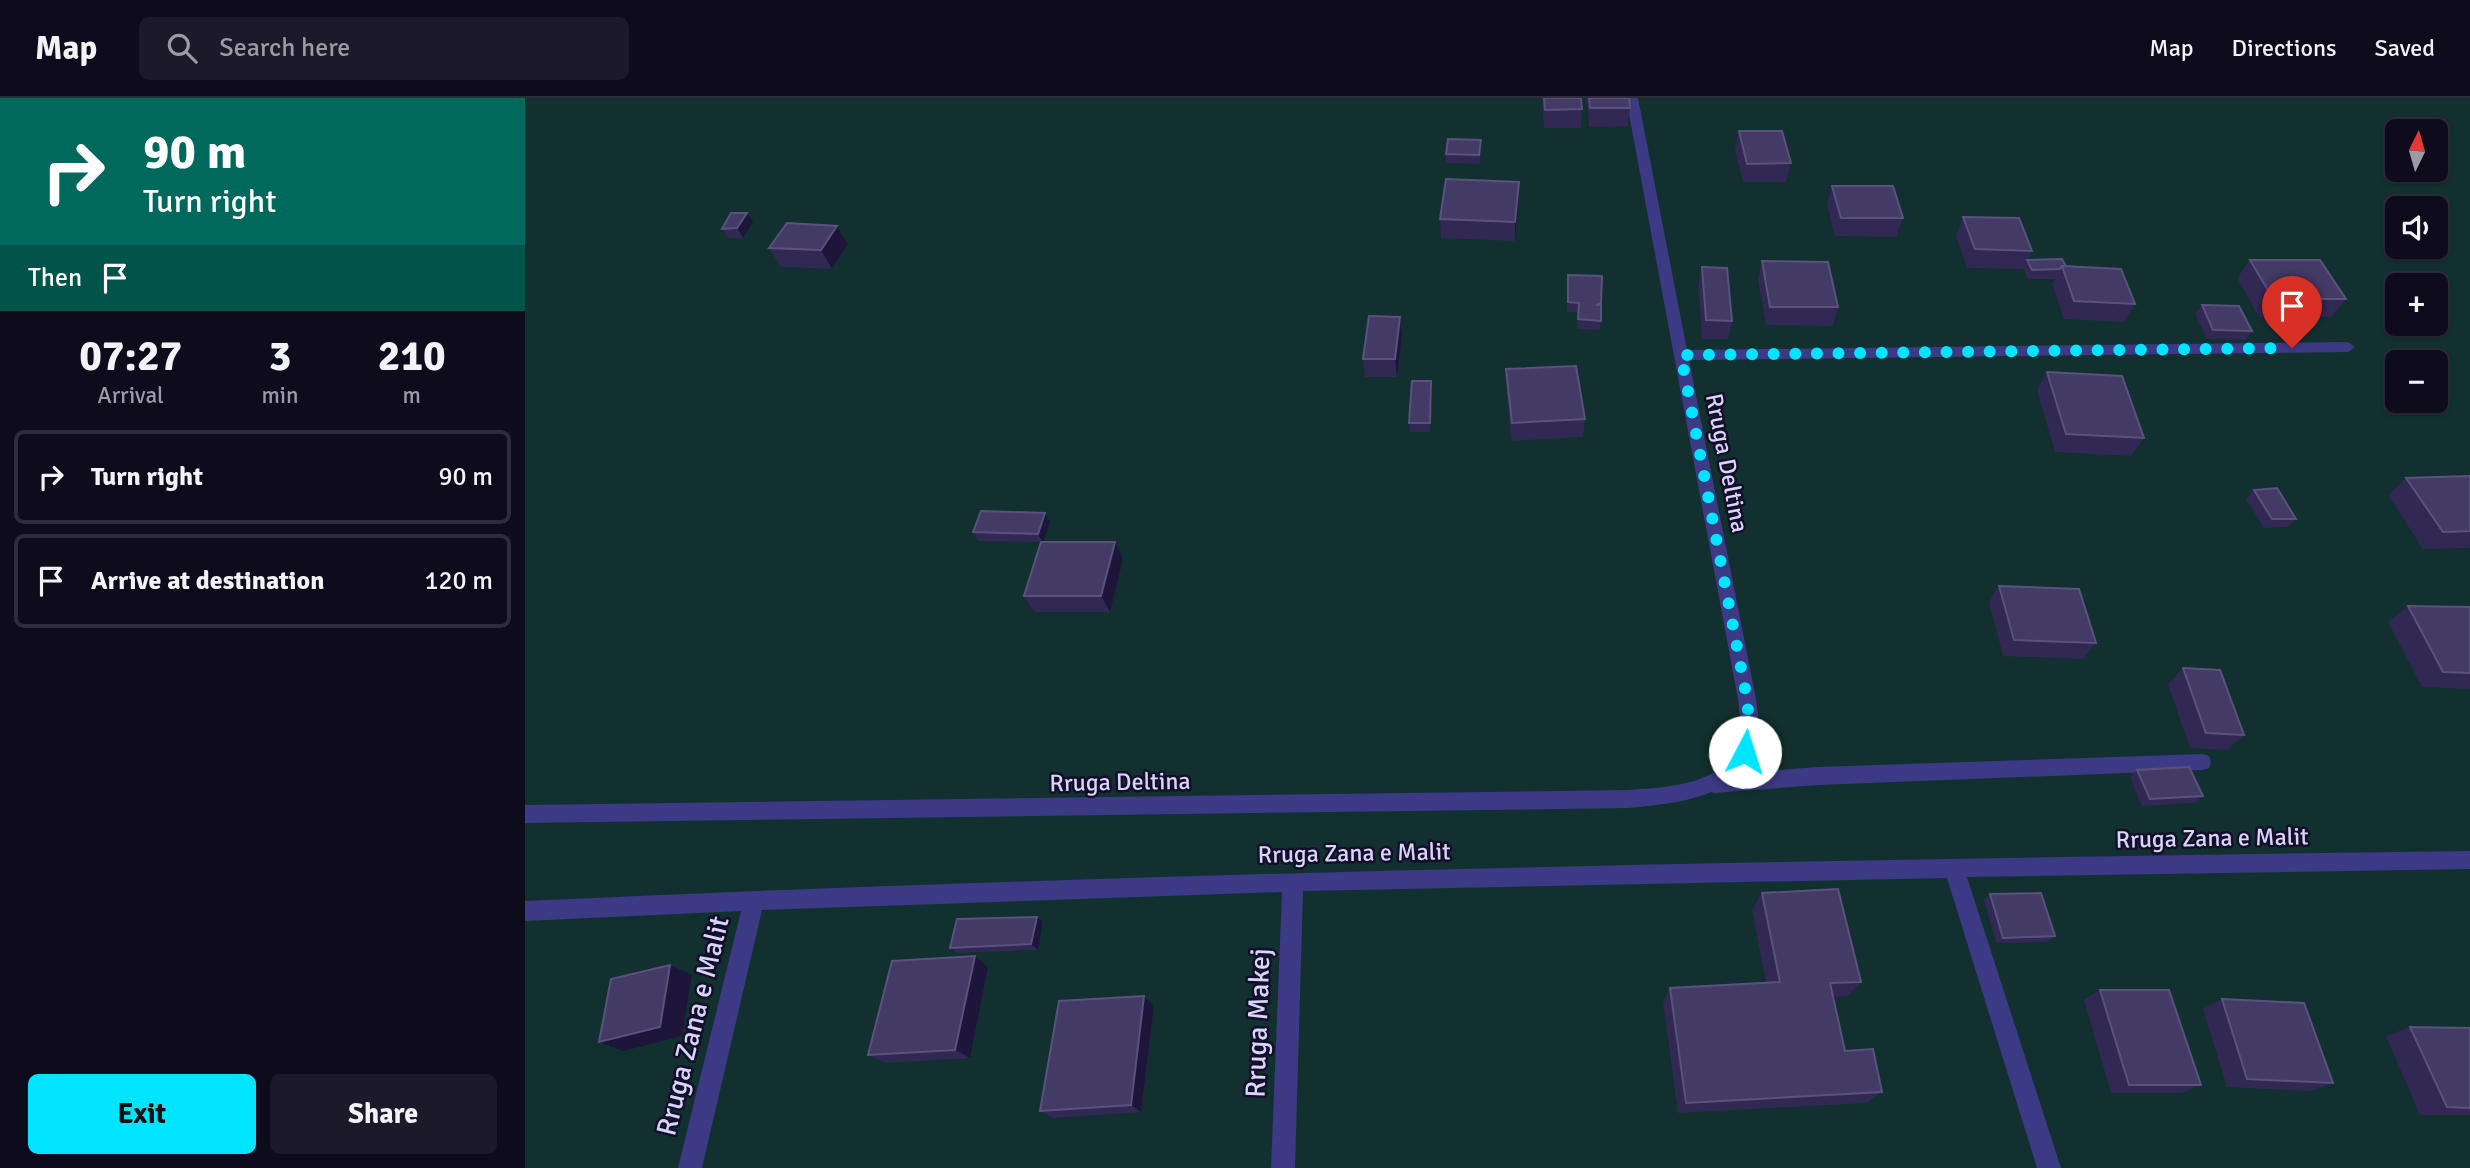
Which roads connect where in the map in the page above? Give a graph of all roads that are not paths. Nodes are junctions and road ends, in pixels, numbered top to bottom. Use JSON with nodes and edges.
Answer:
{"nodes":[{"id":1,"x":1632,"y":98,"type":"edge"},
{"id":2,"x":2348,"y":347,"type":"dead end"},
{"id":3,"x":1681,"y":355,"type":"junction"},
{"id":4,"x":2202,"y":762,"type":"dead end"},
{"id":5,"x":1714,"y":784,"type":"junction"},
{"id":6,"x":525,"y":814,"type":"edge"},
{"id":7,"x":2470,"y":860,"type":"edge"},
{"id":8,"x":1954,"y":868,"type":"junction"},
{"id":9,"x":1293,"y":881,"type":"junction"},
{"id":10,"x":754,"y":899,"type":"junction"},
{"id":11,"x":525,"y":911,"type":"edge"},
{"id":12,"x":690,"y":1168,"type":"edge"},
{"id":13,"x":1283,"y":1168,"type":"edge"},
{"id":14,"x":2049,"y":1168,"type":"edge"}],
"edges":[{"from":1,"to":3,"type":"street","name":"Rruga Deltina"},
{"from":2,"to":3,"type":"street"},
{"from":3,"to":5,"type":"street","name":"Rruga Deltina"},
{"from":4,"to":5,"type":"street","name":"Rruga Deltina"},
{"from":5,"to":6,"type":"street","name":"Rruga Deltina"},
{"from":7,"to":8,"type":"street","name":"Rruga Zana e Malit"},
{"from":8,"to":9,"type":"street","name":"Rruga Zana e Malit"},
{"from":8,"to":14,"type":"street"},
{"from":9,"to":10,"type":"street","name":"Rruga Zana e Malit"},
{"from":9,"to":13,"type":"street","name":"Rruga Makej"},
{"from":10,"to":11,"type":"street","name":"Rruga Zana e Malit"},
{"from":10,"to":12,"type":"street","name":"Rruga Zana e Malit"}]}
